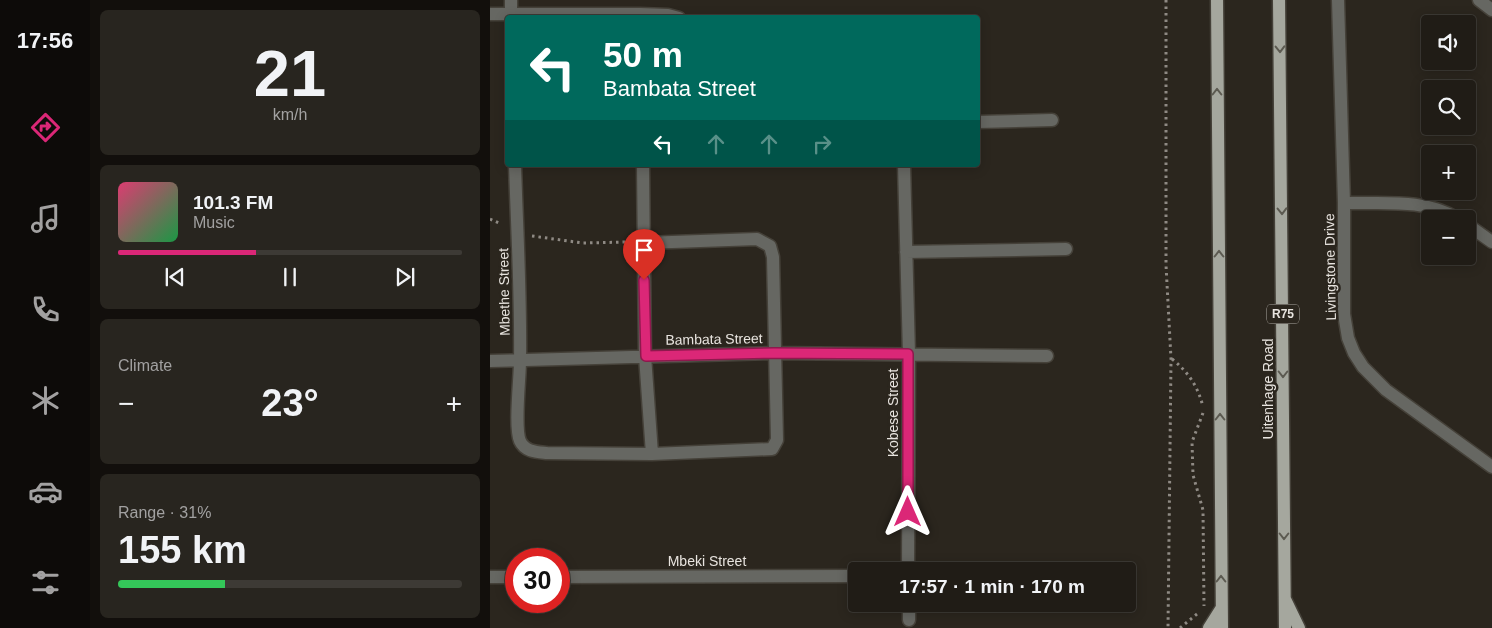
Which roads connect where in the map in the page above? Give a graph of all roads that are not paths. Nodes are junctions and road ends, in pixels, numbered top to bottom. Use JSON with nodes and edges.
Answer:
{"nodes":[{"id":1,"x":511,"y":0,"type":"edge"},
{"id":2,"x":1217,"y":0,"type":"edge"},
{"id":3,"x":1279,"y":0,"type":"edge"},
{"id":4,"x":1338,"y":0,"type":"edge"},
{"id":5,"x":1480,"y":0,"type":"edge"},
{"id":6,"x":1492,"y":10,"type":"edge"},
{"id":7,"x":490,"y":14,"type":"edge"},
{"id":8,"x":505,"y":15,"type":"edge"},
{"id":9,"x":511,"y":15,"type":"edge"},
{"id":10,"x":1052,"y":120,"type":"dead end"},
{"id":11,"x":980,"y":122,"type":"edge"},
{"id":12,"x":515,"y":167,"type":"edge"},
{"id":13,"x":643,"y":167,"type":"edge"},
{"id":14,"x":904,"y":167,"type":"edge"},
{"id":15,"x":1344,"y":203,"type":"junction"},
{"id":16,"x":1442,"y":210,"type":"edge"},
{"id":17,"x":1476,"y":231,"type":"edge"},
{"id":18,"x":1492,"y":242,"type":"edge"},
{"id":19,"x":644,"y":243,"type":"junction"},
{"id":20,"x":1066,"y":249,"type":"dead end"},
{"id":21,"x":906,"y":252,"type":"junction"},
{"id":22,"x":774,"y":353,"type":"junction"},
{"id":23,"x":908,"y":354,"type":"junction"},
{"id":24,"x":646,"y":356,"type":"junction"},
{"id":25,"x":1047,"y":356,"type":"dead end"},
{"id":26,"x":520,"y":359,"type":"junction"},
{"id":27,"x":490,"y":361,"type":"edge"},
{"id":28,"x":652,"y":454,"type":"junction"},
{"id":29,"x":1492,"y":467,"type":"edge"},
{"id":30,"x":908,"y":562,"type":"edge"},
{"id":31,"x":848,"y":576,"type":"edge"},
{"id":32,"x":490,"y":577,"type":"edge"},
{"id":33,"x":505,"y":577,"type":"edge"},
{"id":34,"x":570,"y":577,"type":"edge"},
{"id":35,"x":1284,"y":596,"type":"junction"},
{"id":36,"x":1222,"y":608,"type":"junction"},
{"id":37,"x":908,"y":612,"type":"edge"},
{"id":38,"x":909,"y":620,"type":"dead end"},
{"id":39,"x":1209,"y":628,"type":"edge"},
{"id":40,"x":1222,"y":628,"type":"edge"},
{"id":41,"x":1285,"y":628,"type":"edge"},
{"id":42,"x":1299,"y":628,"type":"edge"}],
"edges":[{"from":1,"to":9,"type":"street"},
{"from":36,"to":2,"type":"main road","one_way":true},
{"from":3,"to":35,"type":"main road","name":"Uitenhage Road","number":"R75","one_way":true},
{"from":4,"to":15,"type":"street","name":"Livingstone Drive"},
{"from":5,"to":6,"type":"street"},
{"from":7,"to":8,"type":"street"},
{"from":10,"to":11,"type":"street"},
{"from":12,"to":26,"type":"street","name":"Mbethe Street"},
{"from":13,"to":19,"type":"street"},
{"from":14,"to":21,"type":"street","name":"Kobese Street"},
{"from":15,"to":16,"type":"street"},
{"from":15,"to":29,"type":"street","name":"Livingstone Drive"},
{"from":17,"to":18,"type":"street"},
{"from":19,"to":22,"type":"street"},
{"from":19,"to":24,"type":"street"},
{"from":20,"to":21,"type":"street"},
{"from":21,"to":23,"type":"street","name":"Kobese Street"},
{"from":22,"to":23,"type":"street","name":"Bambata Street"},
{"from":22,"to":24,"type":"street","name":"Bambata Street"},
{"from":22,"to":28,"type":"street","name":"Mbethe Street"},
{"from":23,"to":25,"type":"street","name":"Bambata Street"},
{"from":23,"to":30,"type":"street","name":"Kobese Street"},
{"from":24,"to":26,"type":"street","name":"Bambata Street"},
{"from":24,"to":28,"type":"street"},
{"from":26,"to":27,"type":"street","name":"Bambata Street"},
{"from":26,"to":28,"type":"street","name":"Mbethe Street"},
{"from":31,"to":34,"type":"street","name":"Mbeki Street"},
{"from":32,"to":33,"type":"street"},
{"from":35,"to":41,"type":"main road","name":"Uitenhage Road","number":"R75"},
{"from":35,"to":42,"type":"main road"},
{"from":36,"to":39,"type":"main road"},
{"from":36,"to":40,"type":"main road"},
{"from":37,"to":38,"type":"street"}]}
